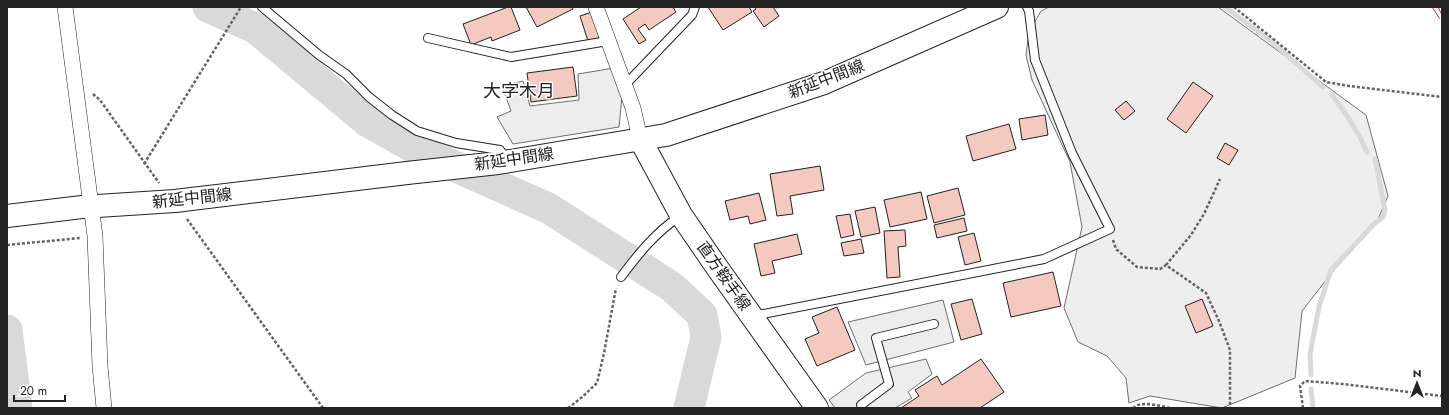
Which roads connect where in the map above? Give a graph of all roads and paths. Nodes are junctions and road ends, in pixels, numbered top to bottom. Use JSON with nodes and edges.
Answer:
{"nodes":[{"id":1,"x":65,"y":7,"type":"edge"},
{"id":2,"x":241,"y":7,"type":"edge"},
{"id":3,"x":262,"y":7,"type":"edge"},
{"id":4,"x":596,"y":7,"type":"edge"},
{"id":5,"x":695,"y":7,"type":"edge"},
{"id":6,"x":997,"y":7,"type":"edge"},
{"id":7,"x":1027,"y":7,"type":"edge"},
{"id":8,"x":1234,"y":7,"type":"edge"},
{"id":9,"x":428,"y":38,"type":"dead end"},
{"id":10,"x":608,"y":41,"type":"junction"},
{"id":11,"x":74,"y":76,"type":"junction"},
{"id":12,"x":625,"y":85,"type":"junction"},
{"id":13,"x":1442,"y":97,"type":"edge"},
{"id":14,"x":640,"y":139,"type":"junction"},
{"id":15,"x":502,"y":162,"type":"junction"},
{"id":16,"x":144,"y":164,"type":"junction"},
{"id":17,"x":1220,"y":179,"type":"dead end"},
{"id":18,"x":162,"y":188,"type":"dead end"},
{"id":19,"x":87,"y":207,"type":"junction"},
{"id":20,"x":183,"y":214,"type":"dead end"},
{"id":21,"x":681,"y":215,"type":"junction"},
{"id":22,"x":7,"y":216,"type":"edge"},
{"id":23,"x":1110,"y":230,"type":"junction"},
{"id":24,"x":87,"y":237,"type":"dead end"},
{"id":25,"x":7,"y":245,"type":"edge"},
{"id":26,"x":1166,"y":265,"type":"junction"},
{"id":27,"x":621,"y":277,"type":"joint"},
{"id":28,"x":752,"y":316,"type":"junction"},
{"id":29,"x":934,"y":324,"type":"dead end"},
{"id":30,"x":1442,"y":396,"type":"edge"},
{"id":31,"x":104,"y":408,"type":"edge"},
{"id":32,"x":323,"y":408,"type":"edge"},
{"id":33,"x":568,"y":408,"type":"edge"},
{"id":34,"x":817,"y":408,"type":"edge"},
{"id":35,"x":862,"y":408,"type":"edge"},
{"id":36,"x":1133,"y":408,"type":"edge"},
{"id":37,"x":1170,"y":408,"type":"edge"},
{"id":38,"x":1230,"y":408,"type":"edge"},
{"id":39,"x":1303,"y":408,"type":"edge"}],
"edges":[{"from":1,"to":11,"type":"street"},
{"from":2,"to":16,"type":"path"},
{"from":3,"to":15,"type":"lane"},
{"from":4,"to":10,"type":"street"},
{"from":5,"to":12,"type":"lane"},
{"from":6,"to":14,"type":"main road","name":"新延中間線"},
{"from":7,"to":23,"type":"lane"},
{"from":8,"to":13,"type":"path"},
{"from":9,"to":10,"type":"lane"},
{"from":10,"to":12,"type":"street"},
{"from":11,"to":16,"type":"path"},
{"from":11,"to":19,"type":"street"},
{"from":12,"to":14,"type":"street"},
{"from":14,"to":15,"type":"main road","name":"新延中間線"},
{"from":14,"to":21,"type":"main road","name":"直方鞍手線"},
{"from":15,"to":19,"type":"main road","name":"新延中間線"},
{"from":16,"to":18,"type":"path"},
{"from":17,"to":26,"type":"path"},
{"from":19,"to":22,"type":"main road","name":"新延中間線"},
{"from":19,"to":31,"type":"street"},
{"from":20,"to":32,"type":"path"},
{"from":21,"to":27,"type":"lane"},
{"from":21,"to":28,"type":"main road","name":"直方鞍手線"},
{"from":23,"to":26,"type":"path"},
{"from":23,"to":28,"type":"lane"},
{"from":24,"to":25,"type":"path"},
{"from":26,"to":38,"type":"path"},
{"from":27,"to":33,"type":"path"},
{"from":28,"to":34,"type":"main road","name":"直方鞍手線"},
{"from":29,"to":35,"type":"lane"},
{"from":30,"to":39,"type":"path"},
{"from":36,"to":37,"type":"path"}]}
